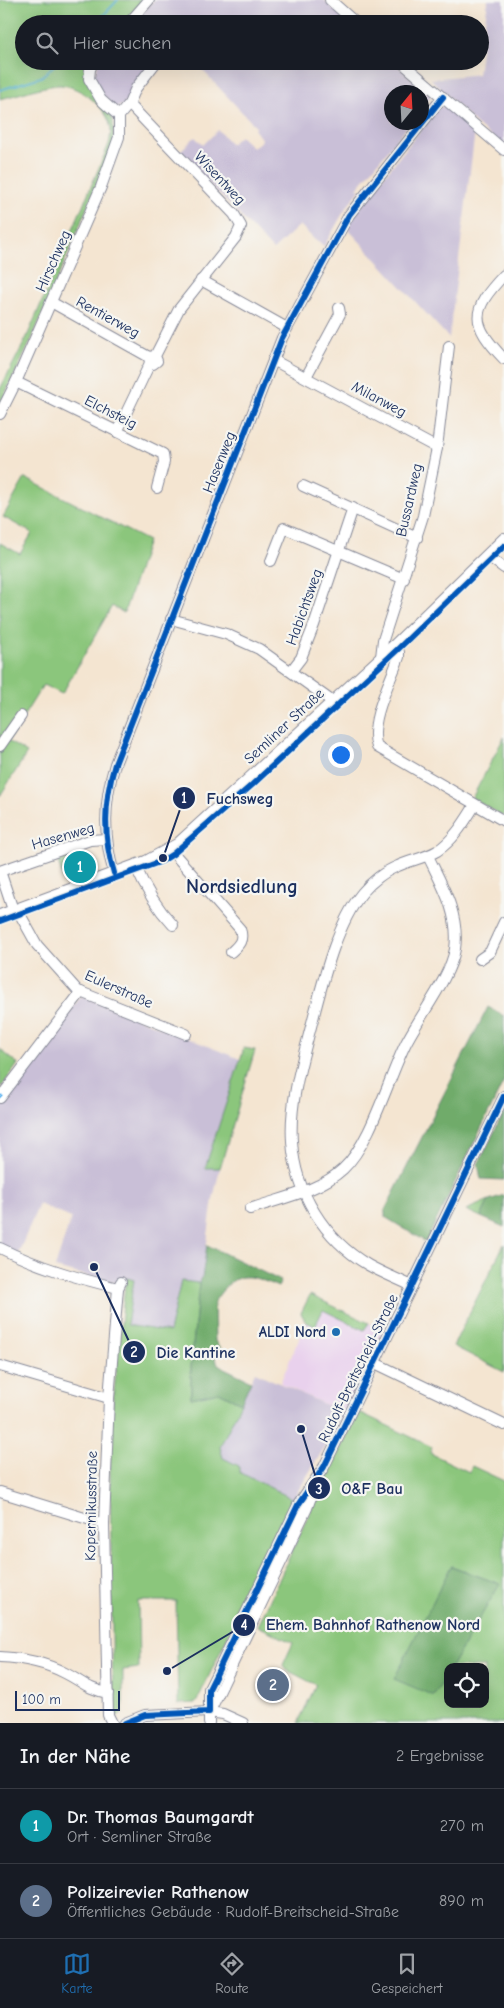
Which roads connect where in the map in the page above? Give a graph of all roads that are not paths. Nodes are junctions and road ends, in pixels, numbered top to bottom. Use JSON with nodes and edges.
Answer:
{"nodes":[{"id":1,"x":149,"y":0,"type":"edge"},
{"id":2,"x":330,"y":0,"type":"edge"},
{"id":3,"x":136,"y":15,"type":"edge"},
{"id":4,"x":347,"y":15,"type":"edge"},
{"id":5,"x":91,"y":70,"type":"edge"},
{"id":6,"x":150,"y":70,"type":"edge"},
{"id":7,"x":411,"y":70,"type":"edge"},
{"id":8,"x":443,"y":97,"type":"junction"},
{"id":9,"x":129,"y":104,"type":"junction"},
{"id":10,"x":119,"y":116,"type":"junction"},
{"id":11,"x":504,"y":150,"type":"edge"},
{"id":12,"x":504,"y":275,"type":"edge"},
{"id":13,"x":200,"y":280,"type":"junction"},
{"id":14,"x":51,"y":302,"type":"junction"},
{"id":15,"x":339,"y":308,"type":"dead end"},
{"id":16,"x":287,"y":328,"type":"junction"},
{"id":17,"x":449,"y":346,"type":"dead end"},
{"id":18,"x":151,"y":359,"type":"junction"},
{"id":19,"x":504,"y":359,"type":"edge"},
{"id":20,"x":273,"y":360,"type":"junction"},
{"id":21,"x":306,"y":377,"type":"junction"},
{"id":22,"x":16,"y":382,"type":"junction"},
{"id":23,"x":0,"y":414,"type":"edge"},
{"id":24,"x":117,"y":432,"type":"junction"},
{"id":25,"x":437,"y":448,"type":"junction"},
{"id":26,"x":303,"y":486,"type":"dead end"},
{"id":27,"x":157,"y":488,"type":"dead end"},
{"id":28,"x":352,"y":508,"type":"junction"},
{"id":29,"x":416,"y":538,"type":"junction"},
{"id":30,"x":504,"y":538,"type":"edge"},
{"id":31,"x":339,"y":550,"type":"junction"},
{"id":32,"x":488,"y":556,"type":"junction"},
{"id":33,"x":271,"y":561,"type":"dead end"},
{"id":34,"x":504,"y":568,"type":"edge"},
{"id":35,"x":404,"y":578,"type":"junction"},
{"id":36,"x":171,"y":619,"type":"junction"},
{"id":37,"x":393,"y":646,"type":"junction"},
{"id":38,"x":381,"y":657,"type":"junction"},
{"id":39,"x":292,"y":671,"type":"junction"},
{"id":40,"x":333,"y":702,"type":"junction"},
{"id":41,"x":21,"y":716,"type":"dead end"},
{"id":42,"x":0,"y":746,"type":"edge"},
{"id":43,"x":475,"y":805,"type":"junction"},
{"id":44,"x":504,"y":821,"type":"edge"},
{"id":45,"x":107,"y":838,"type":"junction"},
{"id":46,"x":170,"y":849,"type":"junction"},
{"id":47,"x":428,"y":856,"type":"junction"},
{"id":48,"x":135,"y":865,"type":"junction"},
{"id":49,"x":0,"y":871,"type":"edge"},
{"id":50,"x":114,"y":873,"type":"junction"},
{"id":51,"x":15,"y":910,"type":"junction"},
{"id":52,"x":0,"y":915,"type":"edge"},
{"id":53,"x":504,"y":922,"type":"edge"},
{"id":54,"x":173,"y":926,"type":"dead end"},
{"id":55,"x":231,"y":952,"type":"dead end"},
{"id":56,"x":480,"y":959,"type":"dead end"},
{"id":57,"x":81,"y":992,"type":"junction"},
{"id":58,"x":186,"y":1034,"type":"dead end"},
{"id":59,"x":504,"y":1096,"type":"edge"},
{"id":60,"x":0,"y":1098,"type":"edge"},
{"id":61,"x":303,"y":1191,"type":"junction"},
{"id":62,"x":250,"y":1209,"type":"dead end"},
{"id":63,"x":0,"y":1248,"type":"edge"},
{"id":64,"x":412,"y":1286,"type":"junction"},
{"id":65,"x":375,"y":1363,"type":"junction"},
{"id":66,"x":2,"y":1366,"type":"edge"},
{"id":67,"x":0,"y":1377,"type":"edge"},
{"id":68,"x":109,"y":1398,"type":"junction"},
{"id":69,"x":504,"y":1425,"type":"edge"},
{"id":70,"x":0,"y":1492,"type":"edge"},
{"id":71,"x":104,"y":1524,"type":"junction"},
{"id":72,"x":0,"y":1658,"type":"edge"},
{"id":73,"x":108,"y":1693,"type":"junction"},
{"id":74,"x":209,"y":1712,"type":"junction"},
{"id":75,"x":112,"y":1723,"type":"edge"},
{"id":76,"x":125,"y":1723,"type":"edge"},
{"id":77,"x":209,"y":1723,"type":"edge"},
{"id":78,"x":243,"y":1723,"type":"edge"}],
"edges":[{"from":1,"to":3,"type":"street"},
{"from":2,"to":4,"type":"street"},
{"from":5,"to":10,"type":"street"},
{"from":6,"to":9,"type":"street"},
{"from":7,"to":8,"type":"street"},
{"from":8,"to":11,"type":"street"},
{"from":8,"to":16,"type":"street","name":"Hasenweg"},
{"from":9,"to":10,"type":"street"},
{"from":9,"to":13,"type":"street","name":"Wisentweg"},
{"from":10,"to":14,"type":"street","name":"Hirschweg"},
{"from":12,"to":19,"type":"street"},
{"from":13,"to":16,"type":"street"},
{"from":13,"to":18,"type":"street","name":"Wisentweg"},
{"from":14,"to":18,"type":"street","name":"Rentierweg"},
{"from":14,"to":22,"type":"street","name":"Hirschweg"},
{"from":15,"to":21,"type":"street"},
{"from":16,"to":20,"type":"street","name":"Hasenweg"},
{"from":17,"to":25,"type":"street","name":"Bussardweg"},
{"from":18,"to":24,"type":"street","name":"Wisentweg"},
{"from":20,"to":21,"type":"street","name":"Milanweg"},
{"from":20,"to":36,"type":"street","name":"Hasenweg"},
{"from":21,"to":25,"type":"street","name":"Milanweg"},
{"from":22,"to":23,"type":"street","name":"Hirschweg"},
{"from":22,"to":24,"type":"street","name":"Elchsteig"},
{"from":24,"to":27,"type":"street","name":"Elchsteig"},
{"from":25,"to":29,"type":"street","name":"Bussardweg"},
{"from":26,"to":28,"type":"street"},
{"from":28,"to":29,"type":"street"},
{"from":28,"to":31,"type":"street","name":"Habichtsweg"},
{"from":29,"to":35,"type":"street","name":"Bussardweg"},
{"from":30,"to":32,"type":"street","name":"Semliner Straße"},
{"from":31,"to":33,"type":"street"},
{"from":31,"to":35,"type":"street"},
{"from":31,"to":39,"type":"street","name":"Habichtsweg"},
{"from":32,"to":34,"type":"street"},
{"from":32,"to":37,"type":"street","name":"Semliner Straße"},
{"from":35,"to":38,"type":"street","name":"Bussardweg"},
{"from":36,"to":39,"type":"street"},
{"from":36,"to":45,"type":"street","name":"Hasenweg"},
{"from":37,"to":38,"type":"street","name":"Semliner Straße"},
{"from":37,"to":43,"type":"street"},
{"from":38,"to":40,"type":"street","name":"Semliner Straße"},
{"from":39,"to":40,"type":"street"},
{"from":40,"to":46,"type":"street","name":"Semliner Straße"},
{"from":41,"to":42,"type":"street"},
{"from":43,"to":44,"type":"street"},
{"from":43,"to":47,"type":"street"},
{"from":45,"to":49,"type":"street","name":"Hasenweg"},
{"from":45,"to":50,"type":"street","name":"Hasenweg"},
{"from":46,"to":48,"type":"street","name":"Semliner Straße"},
{"from":46,"to":55,"type":"street"},
{"from":47,"to":61,"type":"street"},
{"from":47,"to":61,"type":"street"},
{"from":48,"to":50,"type":"street","name":"Semliner Straße"},
{"from":48,"to":54,"type":"street"},
{"from":49,"to":51,"type":"street","name":"Eulerstraße"},
{"from":50,"to":51,"type":"street","name":"Semliner Straße"},
{"from":51,"to":52,"type":"street","name":"Semliner Straße"},
{"from":51,"to":57,"type":"street","name":"Eulerstraße"},
{"from":53,"to":56,"type":"street"},
{"from":57,"to":58,"type":"street","name":"Eulerstraße"},
{"from":57,"to":60,"type":"street"},
{"from":59,"to":64,"type":"street","name":"Rudolf-Breitscheid-Straße"},
{"from":61,"to":62,"type":"street"},
{"from":61,"to":64,"type":"street"},
{"from":63,"to":68,"type":"street","name":"Kopernikusstraße"},
{"from":64,"to":65,"type":"street","name":"Rudolf-Breitscheid-Straße"},
{"from":65,"to":69,"type":"street"},
{"from":65,"to":74,"type":"street","name":"Rudolf-Breitscheid-Straße"},
{"from":66,"to":67,"type":"street"},
{"from":66,"to":68,"type":"street"},
{"from":68,"to":71,"type":"street","name":"Kopernikusstraße"},
{"from":70,"to":71,"type":"street"},
{"from":71,"to":73,"type":"street","name":"Kopernikusstraße"},
{"from":72,"to":73,"type":"street"},
{"from":73,"to":75,"type":"street","name":"Kopernikusstraße"},
{"from":74,"to":76,"type":"street"},
{"from":74,"to":77,"type":"street","name":"Rudolf-Breitscheid-Straße"},
{"from":74,"to":78,"type":"street"}]}
